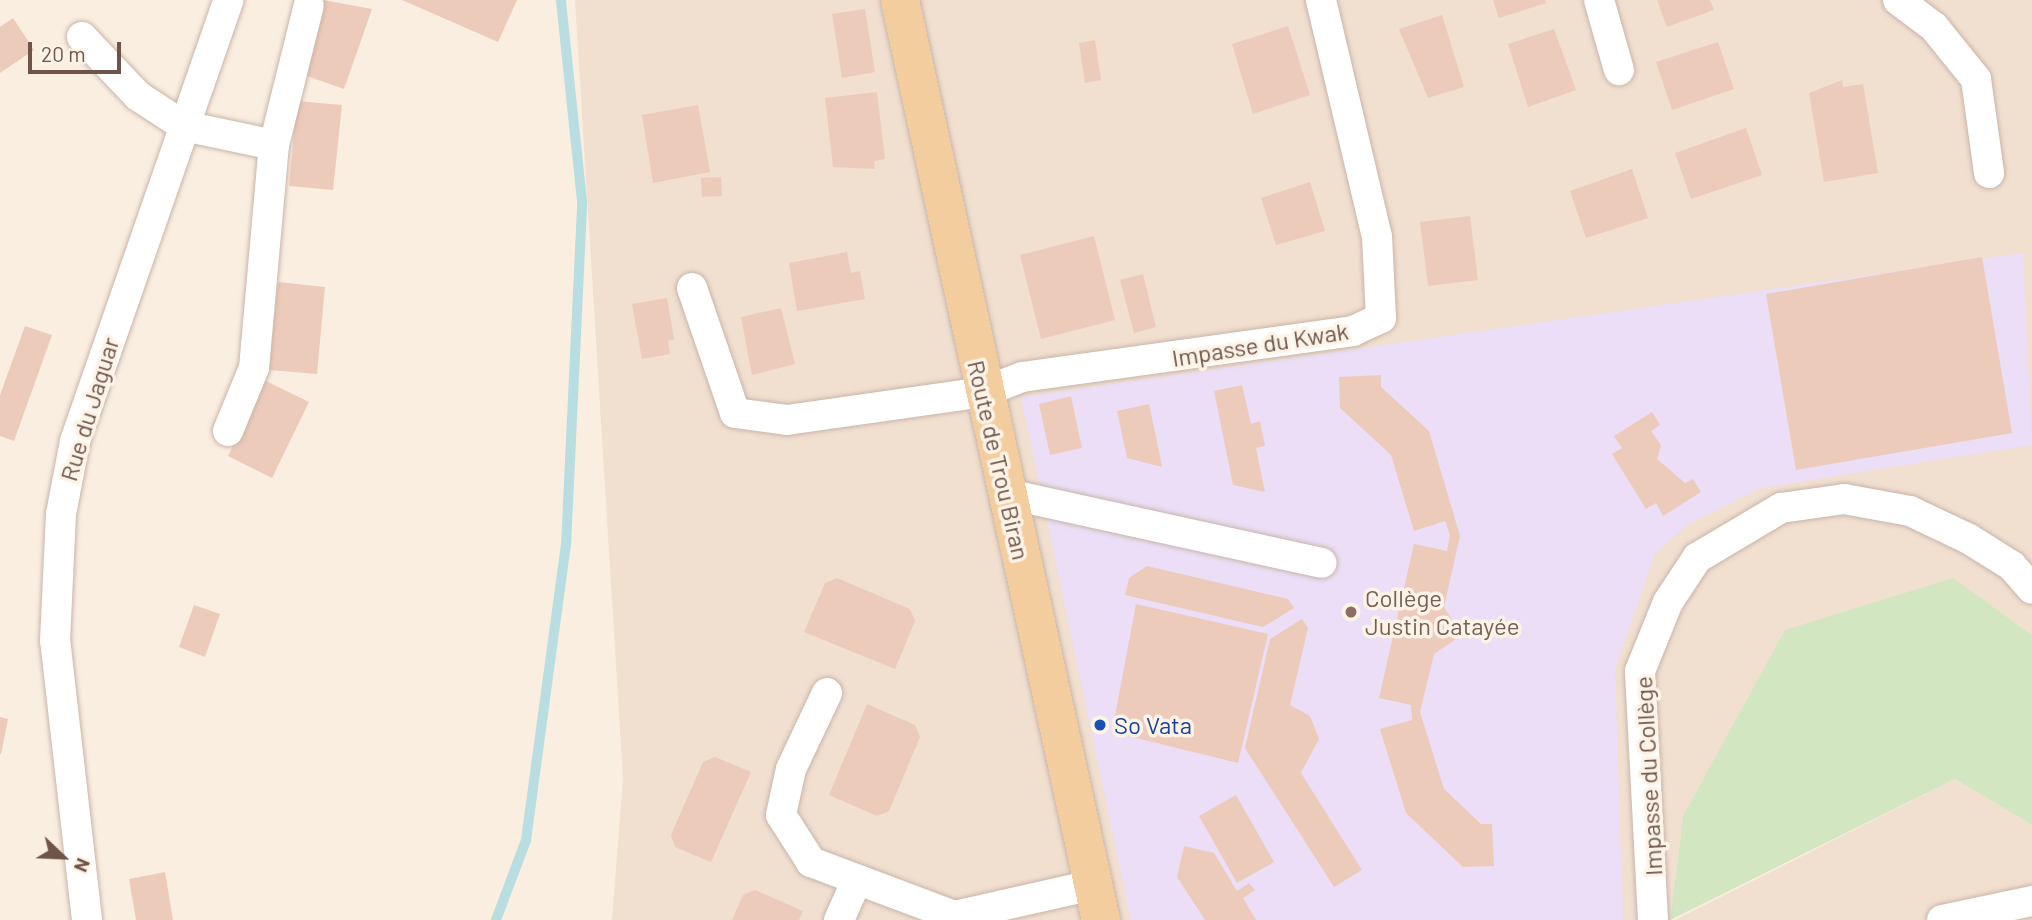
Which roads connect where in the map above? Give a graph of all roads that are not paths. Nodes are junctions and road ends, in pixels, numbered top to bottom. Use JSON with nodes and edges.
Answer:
{"nodes":[{"id":1,"x":229,"y":0,"type":"edge"},
{"id":2,"x":900,"y":0,"type":"edge"},
{"id":3,"x":1321,"y":0,"type":"edge"},
{"id":4,"x":1599,"y":0,"type":"edge"},
{"id":5,"x":1898,"y":0,"type":"edge"},
{"id":6,"x":309,"y":5,"type":"dead end"},
{"id":7,"x":82,"y":37,"type":"dead end"},
{"id":8,"x":1619,"y":70,"type":"dead end"},
{"id":9,"x":184,"y":126,"type":"junction"},
{"id":10,"x":274,"y":145,"type":"junction"},
{"id":11,"x":1989,"y":173,"type":"dead end"},
{"id":12,"x":692,"y":288,"type":"dead end"},
{"id":13,"x":983,"y":391,"type":"junction"},
{"id":14,"x":228,"y":431,"type":"dead end"},
{"id":15,"x":1008,"y":494,"type":"junction"},
{"id":16,"x":1321,"y":563,"type":"dead end"},
{"id":17,"x":2032,"y":589,"type":"edge"},
{"id":18,"x":827,"y":693,"type":"dead end"},
{"id":19,"x":856,"y":882,"type":"junction"},
{"id":20,"x":2032,"y":901,"type":"edge"},
{"id":21,"x":1097,"y":902,"type":"edge"},
{"id":22,"x":80,"y":912,"type":"edge"},
{"id":23,"x":839,"y":920,"type":"edge"},
{"id":24,"x":1653,"y":920,"type":"edge"},
{"id":25,"x":1942,"y":920,"type":"edge"}],
"edges":[{"from":1,"to":9,"type":"street","name":"Rue du Jaguar"},
{"from":2,"to":13,"type":"main road","name":"Route de Trou Biran"},
{"from":3,"to":13,"type":"street","name":"Impasse du Kwak"},
{"from":4,"to":8,"type":"street"},
{"from":5,"to":11,"type":"street"},
{"from":6,"to":10,"type":"street"},
{"from":7,"to":9,"type":"street"},
{"from":9,"to":10,"type":"street"},
{"from":9,"to":22,"type":"street","name":"Rue du Jaguar"},
{"from":10,"to":14,"type":"street"},
{"from":12,"to":13,"type":"street"},
{"from":13,"to":15,"type":"main road","name":"Route de Trou Biran"},
{"from":15,"to":16,"type":"street"},
{"from":15,"to":21,"type":"main road","name":"Route de Trou Biran"},
{"from":17,"to":24,"type":"street","name":"Impasse du Collège"},
{"from":18,"to":19,"type":"street"},
{"from":19,"to":21,"type":"street"},
{"from":19,"to":23,"type":"street"},
{"from":20,"to":25,"type":"street"}]}
